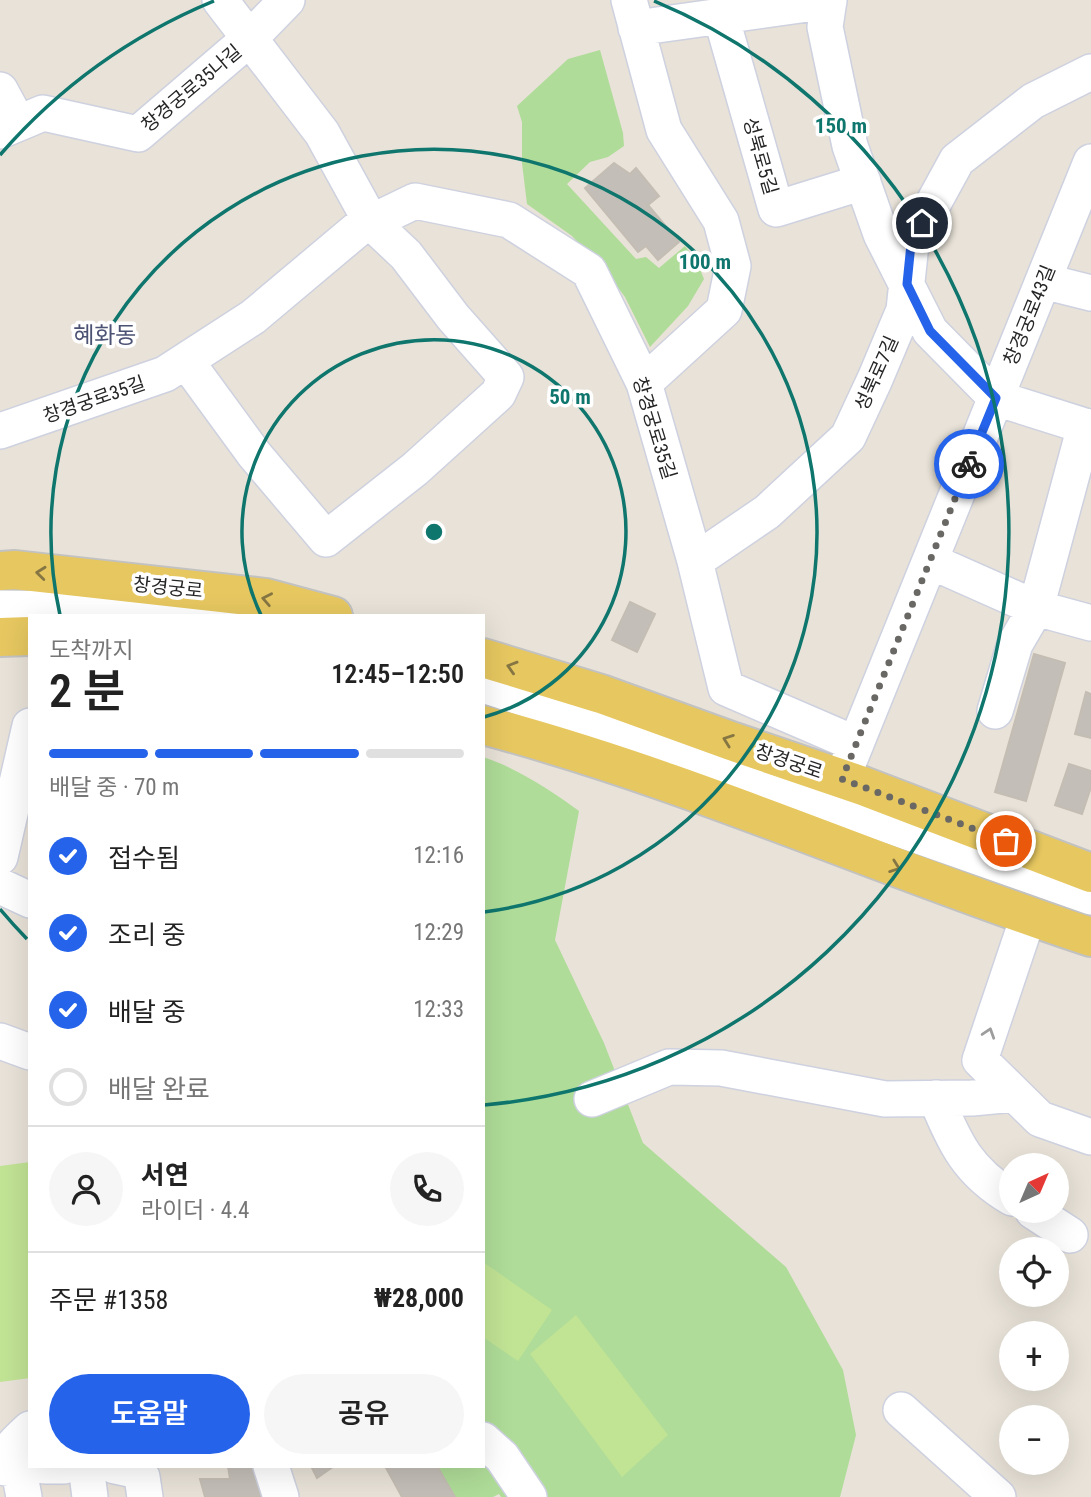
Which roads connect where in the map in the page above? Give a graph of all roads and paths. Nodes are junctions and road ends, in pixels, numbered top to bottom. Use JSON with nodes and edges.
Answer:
{"nodes":[{"id":1,"x":220,"y":0,"type":"edge"},
{"id":2,"x":287,"y":0,"type":"edge"},
{"id":3,"x":829,"y":1,"type":"edge"},
{"id":4,"x":632,"y":14,"type":"edge"},
{"id":5,"x":721,"y":16,"type":"junction"},
{"id":6,"x":250,"y":38,"type":"junction"},
{"id":7,"x":1091,"y":72,"type":"edge"},
{"id":8,"x":0,"y":90,"type":"edge"},
{"id":9,"x":9,"y":127,"type":"edge"},
{"id":10,"x":1091,"y":162,"type":"edge"},
{"id":11,"x":863,"y":182,"type":"junction"},
{"id":12,"x":371,"y":222,"type":"junction"},
{"id":13,"x":1043,"y":281,"type":"junction"},
{"id":14,"x":907,"y":284,"type":"junction"},
{"id":15,"x":1091,"y":293,"type":"edge"},
{"id":16,"x":186,"y":361,"type":"junction"},
{"id":17,"x":644,"y":383,"type":"junction"},
{"id":18,"x":996,"y":398,"type":"junction"},
{"id":19,"x":1088,"y":427,"type":"edge"},
{"id":20,"x":0,"y":431,"type":"edge"},
{"id":21,"x":695,"y":561,"type":"junction"},
{"id":22,"x":930,"y":561,"type":"junction"},
{"id":23,"x":0,"y":571,"type":"edge"},
{"id":24,"x":0,"y":608,"type":"edge"},
{"id":25,"x":1036,"y":608,"type":"junction"},
{"id":26,"x":222,"y":614,"type":"edge"},
{"id":27,"x":326,"y":614,"type":"edge"},
{"id":28,"x":28,"y":622,"type":"edge"},
{"id":29,"x":0,"y":623,"type":"edge"},
{"id":30,"x":1091,"y":623,"type":"edge"},
{"id":31,"x":28,"y":636,"type":"edge"},
{"id":32,"x":0,"y":637,"type":"edge"},
{"id":33,"x":485,"y":659,"type":"edge"},
{"id":34,"x":485,"y":686,"type":"edge"},
{"id":35,"x":485,"y":705,"type":"edge"},
{"id":36,"x":995,"y":711,"type":"dead end"},
{"id":37,"x":485,"y":726,"type":"edge"},
{"id":38,"x":28,"y":735,"type":"edge"},
{"id":39,"x":849,"y":762,"type":"junction"},
{"id":40,"x":0,"y":857,"type":"edge"},
{"id":41,"x":1091,"y":873,"type":"edge"},
{"id":42,"x":0,"y":886,"type":"edge"},
{"id":43,"x":1091,"y":897,"type":"edge"},
{"id":44,"x":28,"y":899,"type":"edge"},
{"id":45,"x":1091,"y":908,"type":"edge"},
{"id":46,"x":1028,"y":916,"type":"junction"},
{"id":47,"x":1091,"y":937,"type":"edge"},
{"id":48,"x":0,"y":1041,"type":"edge"},
{"id":49,"x":28,"y":1051,"type":"edge"},
{"id":50,"x":1014,"y":1094,"type":"junction"},
{"id":51,"x":936,"y":1098,"type":"junction"},
{"id":52,"x":592,"y":1099,"type":"dead end"},
{"id":53,"x":1091,"y":1137,"type":"edge"},
{"id":54,"x":999,"y":1189,"type":"edge"},
{"id":55,"x":1052,"y":1223,"type":"edge"},
{"id":56,"x":1070,"y":1235,"type":"dead end"},
{"id":57,"x":901,"y":1410,"type":"dead end"},
{"id":58,"x":28,"y":1431,"type":"edge"},
{"id":59,"x":485,"y":1442,"type":"edge"},
{"id":60,"x":49,"y":1468,"type":"edge"},
{"id":61,"x":86,"y":1468,"type":"edge"},
{"id":62,"x":124,"y":1468,"type":"edge"},
{"id":63,"x":272,"y":1468,"type":"edge"},
{"id":64,"x":20,"y":1472,"type":"edge"},
{"id":65,"x":994,"y":1496,"type":"edge"},
{"id":66,"x":90,"y":1497,"type":"edge"},
{"id":67,"x":145,"y":1497,"type":"edge"},
{"id":68,"x":281,"y":1497,"type":"edge"},
{"id":69,"x":529,"y":1497,"type":"edge"}],
"edges":[{"from":1,"to":6,"type":"street"},
{"from":2,"to":6,"type":"street"},
{"from":3,"to":5,"type":"street"},
{"from":3,"to":11,"type":"street"},
{"from":4,"to":5,"type":"street"},
{"from":4,"to":17,"type":"street"},
{"from":5,"to":11,"type":"street","name":"성북로5길"},
{"from":6,"to":9,"type":"street","name":"창경궁로35나길"},
{"from":6,"to":12,"type":"street","name":"창경궁로35나길"},
{"from":7,"to":14,"type":"street","name":"성북로7길"},
{"from":8,"to":9,"type":"street"},
{"from":10,"to":13,"type":"street","name":"창경궁로43길"},
{"from":11,"to":14,"type":"street"},
{"from":12,"to":16,"type":"street","name":"창경궁로35길"},
{"from":12,"to":16,"type":"street"},
{"from":12,"to":17,"type":"street","name":"창경궁로35길"},
{"from":13,"to":15,"type":"street"},
{"from":13,"to":18,"type":"street","name":"창경궁로43길"},
{"from":14,"to":18,"type":"street"},
{"from":14,"to":21,"type":"street","name":"성북로7길"},
{"from":16,"to":20,"type":"street","name":"창경궁로35길"},
{"from":17,"to":21,"type":"street","name":"창경궁로35길"},
{"from":18,"to":19,"type":"street"},
{"from":18,"to":22,"type":"street","name":"창경궁로43길"},
{"from":19,"to":25,"type":"street"},
{"from":21,"to":39,"type":"street","name":"창경궁로35길"},
{"from":22,"to":25,"type":"street"},
{"from":22,"to":39,"type":"street","name":"창경궁로43길"},
{"from":27,"to":23,"type":"main road","name":"창경궁로","one_way":true},
{"from":24,"to":26,"type":"street"},
{"from":25,"to":30,"type":"street"},
{"from":25,"to":36,"type":"street"},
{"from":28,"to":29,"type":"street"},
{"from":31,"to":32,"type":"main road"},
{"from":39,"to":33,"type":"main road","name":"창경궁로","one_way":true},
{"from":34,"to":43,"type":"street"},
{"from":35,"to":45,"type":"street"},
{"from":37,"to":46,"type":"main road","one_way":true},
{"from":38,"to":40,"type":"street"},
{"from":39,"to":41,"type":"main road","name":"창경궁로"},
{"from":42,"to":44,"type":"street"},
{"from":46,"to":47,"type":"main road"},
{"from":50,"to":46,"type":"street","one_way":true},
{"from":48,"to":49,"type":"street"},
{"from":50,"to":51,"type":"street"},
{"from":50,"to":53,"type":"street"},
{"from":51,"to":52,"type":"street"},
{"from":51,"to":54,"type":"street"},
{"from":55,"to":56,"type":"street"},
{"from":57,"to":65,"type":"street"},
{"from":58,"to":64,"type":"street"},
{"from":59,"to":69,"type":"street"},
{"from":60,"to":64,"type":"street"},
{"from":61,"to":66,"type":"street"},
{"from":62,"to":67,"type":"street"},
{"from":63,"to":68,"type":"street"}]}
